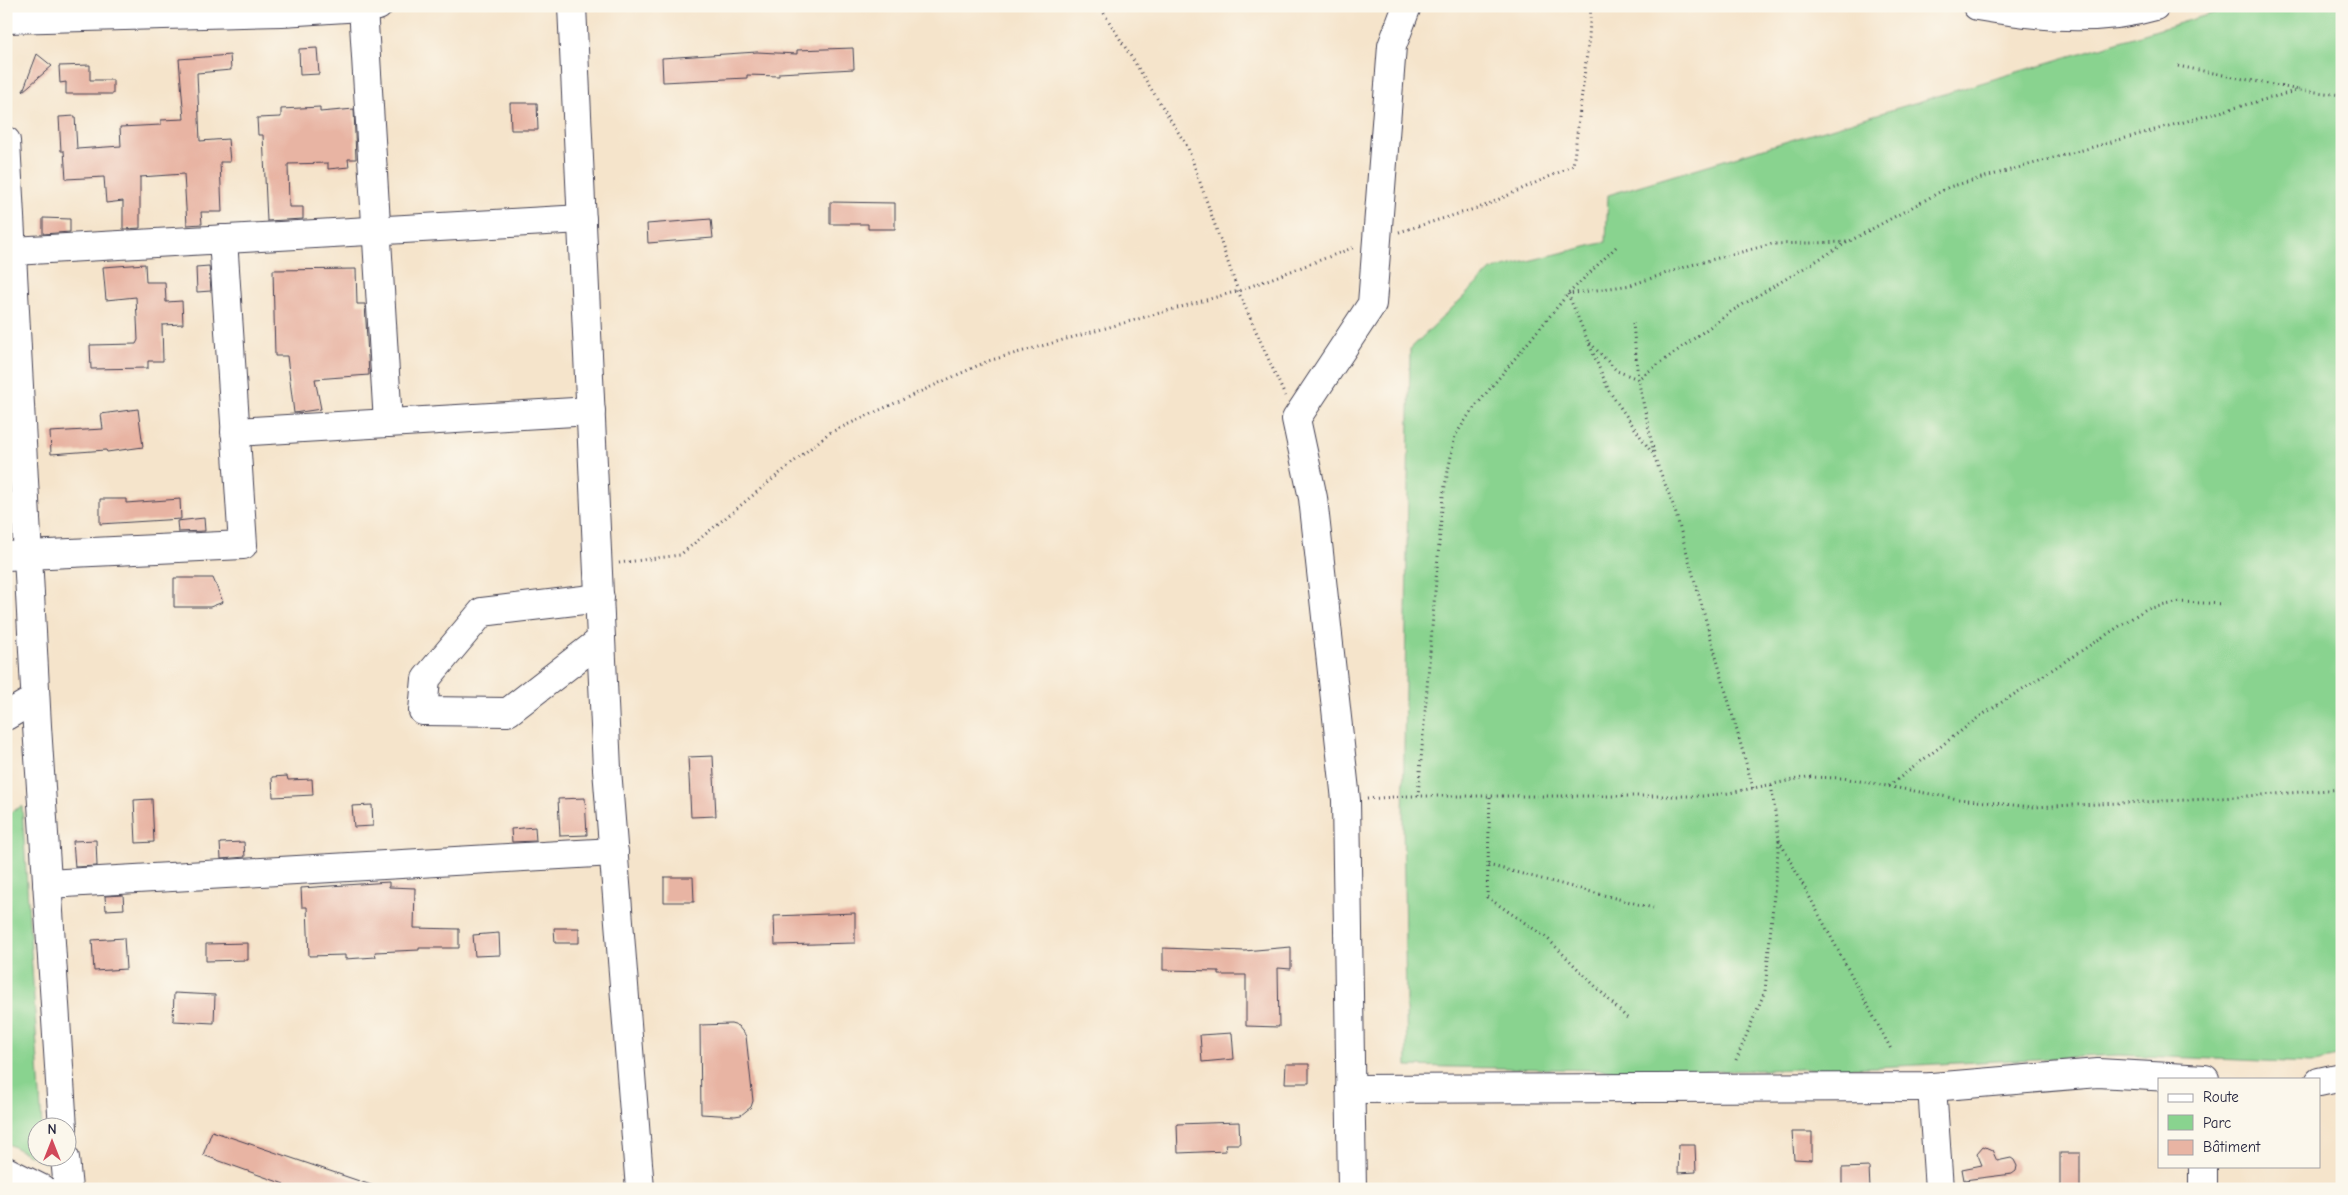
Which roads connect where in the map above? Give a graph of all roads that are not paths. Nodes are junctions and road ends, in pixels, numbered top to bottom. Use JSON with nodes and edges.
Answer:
{"nodes":[{"id":1,"x":572,"y":6,"type":"edge"},
{"id":2,"x":1407,"y":6,"type":"edge"},
{"id":3,"x":1977,"y":6,"type":"edge"},
{"id":4,"x":2155,"y":6,"type":"edge"},
{"id":5,"x":370,"y":7,"type":"edge"},
{"id":6,"x":1981,"y":7,"type":"edge"},
{"id":7,"x":282,"y":9,"type":"edge"},
{"id":8,"x":6,"y":19,"type":"edge"},
{"id":9,"x":6,"y":141,"type":"edge"},
{"id":10,"x":582,"y":220,"type":"junction"},
{"id":11,"x":376,"y":231,"type":"junction"},
{"id":12,"x":223,"y":239,"type":"junction"},
{"id":13,"x":13,"y":250,"type":"junction"},
{"id":14,"x":13,"y":379,"type":"edge"},
{"id":15,"x":591,"y":411,"type":"junction"},
{"id":16,"x":388,"y":423,"type":"junction"},
{"id":17,"x":235,"y":432,"type":"junction"},
{"id":18,"x":17,"y":556,"type":"edge"},
{"id":19,"x":600,"y":598,"type":"junction"},
{"id":20,"x":601,"y":640,"type":"junction"},
{"id":21,"x":35,"y":699,"type":"junction"},
{"id":22,"x":6,"y":716,"type":"edge"},
{"id":23,"x":614,"y":852,"type":"junction"},
{"id":24,"x":47,"y":884,"type":"junction"},
{"id":25,"x":2342,"y":1077,"type":"edge"},
{"id":26,"x":2187,"y":1078,"type":"edge"},
{"id":27,"x":2320,"y":1082,"type":"edge"},
{"id":28,"x":1932,"y":1087,"type":"junction"},
{"id":29,"x":1350,"y":1089,"type":"junction"},
{"id":30,"x":63,"y":1118,"type":"edge"},
{"id":31,"x":67,"y":1168,"type":"edge"},
{"id":32,"x":2203,"y":1168,"type":"edge"},
{"id":33,"x":6,"y":1171,"type":"edge"},
{"id":34,"x":42,"y":1189,"type":"edge"},
{"id":35,"x":68,"y":1189,"type":"edge"},
{"id":36,"x":640,"y":1189,"type":"edge"},
{"id":37,"x":1352,"y":1189,"type":"edge"},
{"id":38,"x":1940,"y":1189,"type":"edge"},
{"id":39,"x":2203,"y":1189,"type":"edge"}],
"edges":[{"from":1,"to":10,"type":"street"},
{"from":2,"to":29,"type":"street"},
{"from":3,"to":6,"type":"street"},
{"from":4,"to":6,"type":"street"},
{"from":5,"to":7,"type":"street"},
{"from":5,"to":11,"type":"street"},
{"from":7,"to":8,"type":"street"},
{"from":9,"to":13,"type":"street"},
{"from":10,"to":11,"type":"street"},
{"from":10,"to":15,"type":"street"},
{"from":11,"to":12,"type":"street"},
{"from":11,"to":16,"type":"street"},
{"from":12,"to":13,"type":"street"},
{"from":12,"to":17,"type":"street"},
{"from":13,"to":14,"type":"street"},
{"from":14,"to":18,"type":"street"},
{"from":15,"to":16,"type":"street"},
{"from":15,"to":19,"type":"street"},
{"from":16,"to":17,"type":"street"},
{"from":17,"to":18,"type":"street"},
{"from":18,"to":21,"type":"street"},
{"from":19,"to":20,"type":"street"},
{"from":19,"to":20,"type":"street"},
{"from":20,"to":23,"type":"street"},
{"from":21,"to":22,"type":"street"},
{"from":21,"to":24,"type":"street"},
{"from":23,"to":24,"type":"street"},
{"from":23,"to":36,"type":"street"},
{"from":24,"to":30,"type":"street"},
{"from":25,"to":27,"type":"street"},
{"from":26,"to":28,"type":"street"},
{"from":28,"to":29,"type":"street"},
{"from":28,"to":38,"type":"street"},
{"from":29,"to":37,"type":"street"},
{"from":31,"to":35,"type":"street"},
{"from":32,"to":39,"type":"street"},
{"from":33,"to":34,"type":"street"}]}
